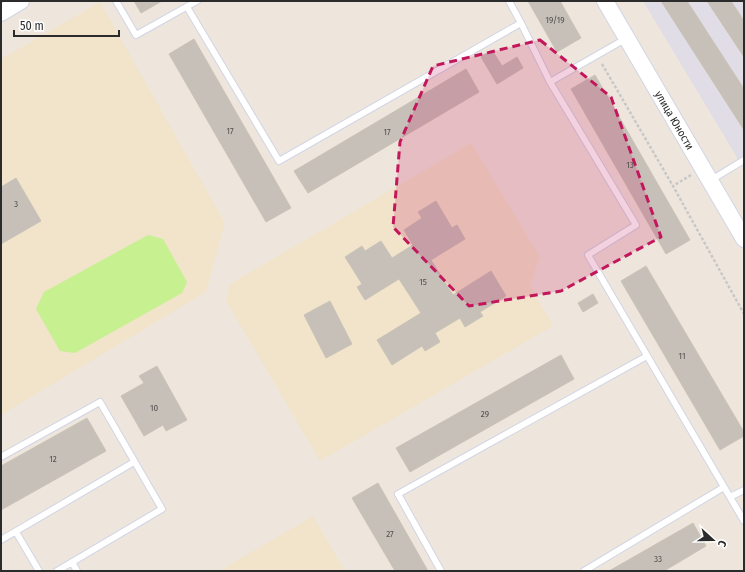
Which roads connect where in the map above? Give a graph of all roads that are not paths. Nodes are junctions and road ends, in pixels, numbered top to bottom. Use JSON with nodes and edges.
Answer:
{"nodes":[{"id":1,"x":21,"y":1,"type":"edge"},
{"id":2,"x":116,"y":1,"type":"edge"},
{"id":3,"x":197,"y":1,"type":"edge"},
{"id":4,"x":509,"y":1,"type":"edge"},
{"id":5,"x":605,"y":1,"type":"edge"},
{"id":6,"x":187,"y":7,"type":"junction"},
{"id":7,"x":1,"y":13,"type":"edge"},
{"id":8,"x":521,"y":23,"type":"junction"},
{"id":9,"x":626,"y":38,"type":"junction"},
{"id":10,"x":550,"y":82,"type":"junction"},
{"id":11,"x":744,"y":160,"type":"edge"},
{"id":12,"x":707,"y":174,"type":"junction"},
{"id":13,"x":744,"y":239,"type":"edge"},
{"id":14,"x":647,"y":356,"type":"junction"},
{"id":15,"x":1,"y":458,"type":"edge"},
{"id":16,"x":134,"y":462,"type":"junction"},
{"id":17,"x":724,"y":487,"type":"junction"},
{"id":18,"x":744,"y":490,"type":"edge"},
{"id":19,"x":730,"y":497,"type":"junction"},
{"id":20,"x":744,"y":521,"type":"edge"},
{"id":21,"x":16,"y":532,"type":"junction"},
{"id":22,"x":1,"y":540,"type":"edge"},
{"id":23,"x":72,"y":562,"type":"junction"},
{"id":24,"x":38,"y":571,"type":"edge"},
{"id":25,"x":57,"y":571,"type":"edge"},
{"id":26,"x":77,"y":571,"type":"edge"},
{"id":27,"x":441,"y":571,"type":"edge"},
{"id":28,"x":584,"y":571,"type":"edge"}],
"edges":[{"from":1,"to":7,"type":"street"},
{"from":2,"to":6,"type":"lane"},
{"from":3,"to":6,"type":"lane"},
{"from":4,"to":8,"type":"lane"},
{"from":5,"to":9,"type":"street","name":"улица Юности"},
{"from":6,"to":8,"type":"lane"},
{"from":8,"to":10,"type":"lane"},
{"from":9,"to":10,"type":"lane"},
{"from":9,"to":12,"type":"street","name":"улица Юности"},
{"from":10,"to":14,"type":"lane"},
{"from":11,"to":12,"type":"lane"},
{"from":12,"to":13,"type":"street","name":"улица Юности"},
{"from":14,"to":17,"type":"lane"},
{"from":14,"to":27,"type":"lane"},
{"from":15,"to":16,"type":"lane"},
{"from":16,"to":21,"type":"lane"},
{"from":16,"to":23,"type":"lane"},
{"from":17,"to":19,"type":"lane"},
{"from":17,"to":28,"type":"lane"},
{"from":18,"to":19,"type":"lane"},
{"from":19,"to":20,"type":"lane"},
{"from":21,"to":22,"type":"lane"},
{"from":21,"to":24,"type":"lane"},
{"from":23,"to":25,"type":"lane"},
{"from":23,"to":26,"type":"lane"}]}
